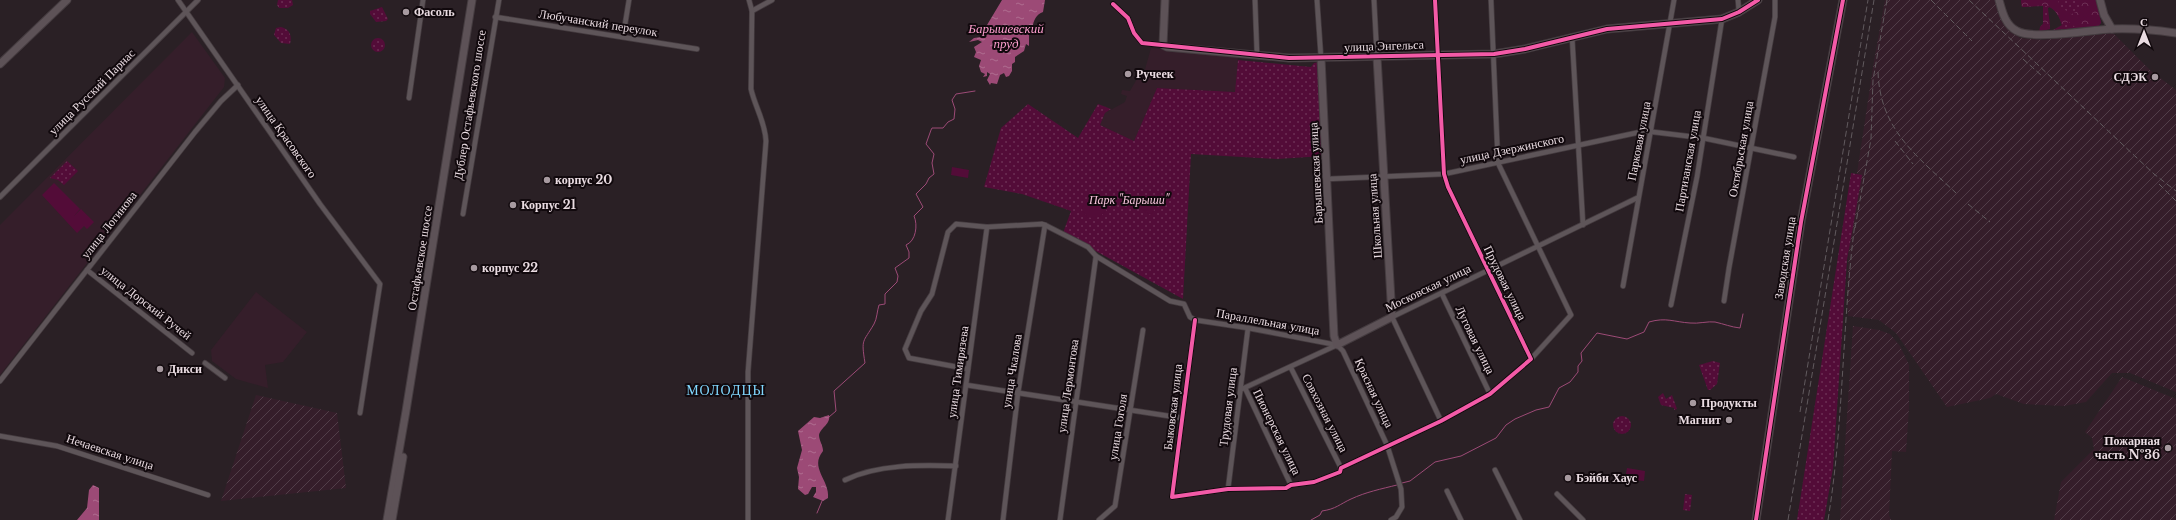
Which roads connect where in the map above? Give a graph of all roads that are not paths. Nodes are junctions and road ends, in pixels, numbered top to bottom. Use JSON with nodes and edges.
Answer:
{"nodes":[{"id":1,"x":67,"y":0,"type":"edge"},
{"id":2,"x":178,"y":0,"type":"edge"},
{"id":3,"x":198,"y":0,"type":"edge"},
{"id":4,"x":424,"y":0,"type":"edge"},
{"id":5,"x":472,"y":0,"type":"edge"},
{"id":6,"x":477,"y":0,"type":"edge"},
{"id":7,"x":499,"y":0,"type":"edge"},
{"id":8,"x":629,"y":0,"type":"edge"},
{"id":9,"x":749,"y":0,"type":"edge"},
{"id":10,"x":772,"y":0,"type":"edge"},
{"id":11,"x":1165,"y":0,"type":"edge"},
{"id":12,"x":1255,"y":0,"type":"edge"},
{"id":13,"x":1317,"y":0,"type":"edge"},
{"id":14,"x":1374,"y":0,"type":"edge"},
{"id":15,"x":1435,"y":0,"type":"edge"},
{"id":16,"x":1491,"y":0,"type":"edge"},
{"id":17,"x":1674,"y":0,"type":"edge"},
{"id":18,"x":1738,"y":0,"type":"edge"},
{"id":19,"x":1758,"y":0,"type":"edge"},
{"id":20,"x":1775,"y":0,"type":"edge"},
{"id":21,"x":1843,"y":0,"type":"edge"},
{"id":22,"x":1999,"y":0,"type":"edge"},
{"id":23,"x":2100,"y":0,"type":"edge"},
{"id":24,"x":1113,"y":4,"type":"dead end"},
{"id":25,"x":752,"y":11,"type":"junction"},
{"id":26,"x":186,"y":12,"type":"junction"},
{"id":27,"x":1739,"y":12,"type":"junction"},
{"id":28,"x":495,"y":17,"type":"junction"},
{"id":29,"x":1722,"y":19,"type":"junction"},
{"id":30,"x":1670,"y":23,"type":"junction"},
{"id":31,"x":2112,"y":29,"type":"junction"},
{"id":32,"x":2176,"y":33,"type":"edge"},
{"id":33,"x":1572,"y":36,"type":"junction"},
{"id":34,"x":623,"y":37,"type":"junction"},
{"id":35,"x":1163,"y":45,"type":"junction"},
{"id":36,"x":697,"y":49,"type":"dead end"},
{"id":37,"x":1257,"y":54,"type":"junction"},
{"id":38,"x":1494,"y":54,"type":"junction"},
{"id":39,"x":1438,"y":55,"type":"junction"},
{"id":40,"x":1377,"y":57,"type":"junction"},
{"id":41,"x":1322,"y":58,"type":"junction"},
{"id":42,"x":0,"y":64,"type":"edge"},
{"id":43,"x":238,"y":85,"type":"junction"},
{"id":44,"x":408,"y":98,"type":"dead end"},
{"id":45,"x":1652,"y":130,"type":"junction"},
{"id":46,"x":1703,"y":138,"type":"junction"},
{"id":47,"x":1580,"y":146,"type":"junction"},
{"id":48,"x":1752,"y":147,"type":"junction"},
{"id":49,"x":1794,"y":157,"type":"dead end"},
{"id":50,"x":1498,"y":163,"type":"junction"},
{"id":51,"x":1444,"y":174,"type":"junction"},
{"id":52,"x":1383,"y":177,"type":"junction"},
{"id":53,"x":1327,"y":179,"type":"junction"},
{"id":54,"x":0,"y":197,"type":"edge"},
{"id":55,"x":1637,"y":198,"type":"junction"},
{"id":56,"x":462,"y":214,"type":"dead end"},
{"id":57,"x":1045,"y":225,"type":"junction"},
{"id":58,"x":1583,"y":225,"type":"junction"},
{"id":59,"x":988,"y":227,"type":"junction"},
{"id":60,"x":1538,"y":247,"type":"junction"},
{"id":61,"x":1096,"y":256,"type":"junction"},
{"id":62,"x":87,"y":270,"type":"junction"},
{"id":63,"x":1488,"y":271,"type":"junction"},
{"id":64,"x":1623,"y":286,"type":"dead end"},
{"id":65,"x":1442,"y":294,"type":"junction"},
{"id":66,"x":1724,"y":301,"type":"dead end"},
{"id":67,"x":1672,"y":305,"type":"dead end"},
{"id":68,"x":1392,"y":317,"type":"junction"},
{"id":69,"x":1195,"y":320,"type":"junction"},
{"id":70,"x":1248,"y":328,"type":"junction"},
{"id":71,"x":1143,"y":330,"type":"dead end"},
{"id":72,"x":1337,"y":345,"type":"junction"},
{"id":73,"x":192,"y":353,"type":"dead end"},
{"id":74,"x":1531,"y":359,"type":"junction"},
{"id":75,"x":205,"y":363,"type":"dead end"},
{"id":76,"x":1290,"y":368,"type":"junction"},
{"id":77,"x":968,"y":369,"type":"junction"},
{"id":78,"x":225,"y":378,"type":"dead end"},
{"id":79,"x":0,"y":381,"type":"edge"},
{"id":80,"x":966,"y":385,"type":"junction"},
{"id":81,"x":1242,"y":389,"type":"junction"},
{"id":82,"x":1018,"y":393,"type":"junction"},
{"id":83,"x":1490,"y":394,"type":"junction"},
{"id":84,"x":1075,"y":401,"type":"junction"},
{"id":85,"x":1130,"y":411,"type":"junction"},
{"id":86,"x":360,"y":413,"type":"dead end"},
{"id":87,"x":1182,"y":418,"type":"junction"},
{"id":88,"x":1441,"y":421,"type":"junction"},
{"id":89,"x":1,"y":436,"type":"edge"},
{"id":90,"x":1387,"y":445,"type":"junction"},
{"id":91,"x":956,"y":466,"type":"junction"},
{"id":92,"x":1341,"y":468,"type":"junction"},
{"id":93,"x":1495,"y":470,"type":"dead end"},
{"id":94,"x":845,"y":480,"type":"dead end"},
{"id":95,"x":1291,"y":485,"type":"junction"},
{"id":96,"x":1228,"y":489,"type":"junction"},
{"id":97,"x":1447,"y":491,"type":"dead end"},
{"id":98,"x":1557,"y":494,"type":"dead end"},
{"id":99,"x":208,"y":495,"type":"dead end"},
{"id":100,"x":1397,"y":519,"type":"edge"},
{"id":101,"x":387,"y":520,"type":"edge"},
{"id":102,"x":392,"y":520,"type":"edge"},
{"id":103,"x":748,"y":520,"type":"edge"},
{"id":104,"x":948,"y":520,"type":"edge"},
{"id":105,"x":1003,"y":520,"type":"edge"},
{"id":106,"x":1060,"y":520,"type":"edge"},
{"id":107,"x":1099,"y":520,"type":"edge"},
{"id":108,"x":1391,"y":520,"type":"edge"},
{"id":109,"x":1461,"y":520,"type":"edge"},
{"id":110,"x":1520,"y":520,"type":"edge"},
{"id":111,"x":1583,"y":520,"type":"edge"},
{"id":112,"x":1756,"y":520,"type":"edge"}],
"edges":[{"from":1,"to":42,"type":"street"},
{"from":2,"to":26,"type":"street","name":"улица Красовского"},
{"from":3,"to":26,"type":"street","name":"улица Русский Парнас"},
{"from":4,"to":44,"type":"street"},
{"from":5,"to":101,"type":"street","name":"Остафьевское шоссе"},
{"from":6,"to":102,"type":"street","name":"Остафьевское шоссе"},
{"from":7,"to":28,"type":"street","name":"Дублер Остафьевского шоссе"},
{"from":8,"to":34,"type":"street"},
{"from":9,"to":25,"type":"street"},
{"from":10,"to":25,"type":"street"},
{"from":11,"to":35,"type":"street"},
{"from":12,"to":37,"type":"street"},
{"from":13,"to":41,"type":"street","name":"Барышевская улица"},
{"from":14,"to":40,"type":"street","name":"Школьная улица"},
{"from":15,"to":39,"type":"street","name":"Прудовая улица"},
{"from":16,"to":38,"type":"street"},
{"from":17,"to":30,"type":"street","name":"Парковая улица"},
{"from":18,"to":27,"type":"street"},
{"from":19,"to":27,"type":"street","name":"улица Энгельса"},
{"from":20,"to":48,"type":"street","name":"Октябрьская улица"},
{"from":21,"to":112,"type":"street","name":"Заводская улица"},
{"from":22,"to":31,"type":"street"},
{"from":23,"to":31,"type":"street"},
{"from":24,"to":35,"type":"street","name":"улица Энгельса"},
{"from":25,"to":103,"type":"street"},
{"from":26,"to":43,"type":"street","name":"улица Красовского"},
{"from":26,"to":54,"type":"street","name":"улица Русский Парнас"},
{"from":27,"to":29,"type":"street","name":"улица Энгельса"},
{"from":28,"to":34,"type":"street","name":"Любучанский переулок"},
{"from":28,"to":56,"type":"street","name":"Дублер Остафьевского шоссе"},
{"from":29,"to":30,"type":"street","name":"улица Энгельса"},
{"from":29,"to":46,"type":"street","name":"Партизанская улица"},
{"from":30,"to":33,"type":"street","name":"улица Энгельса"},
{"from":30,"to":45,"type":"street","name":"Парковая улица"},
{"from":31,"to":32,"type":"street"},
{"from":33,"to":38,"type":"street","name":"улица Энгельса"},
{"from":33,"to":47,"type":"street"},
{"from":34,"to":36,"type":"street","name":"Любучанский переулок"},
{"from":35,"to":37,"type":"street","name":"улица Энгельса"},
{"from":37,"to":41,"type":"street","name":"улица Энгельса"},
{"from":38,"to":39,"type":"street","name":"улица Энгельса"},
{"from":38,"to":50,"type":"street"},
{"from":39,"to":40,"type":"street","name":"улица Энгельса"},
{"from":39,"to":51,"type":"street","name":"Прудовая улица"},
{"from":40,"to":41,"type":"street","name":"улица Энгельса"},
{"from":40,"to":52,"type":"street","name":"Школьная улица"},
{"from":41,"to":53,"type":"street","name":"Барышевская улица"},
{"from":43,"to":62,"type":"street","name":"улица Логинова"},
{"from":43,"to":86,"type":"street","name":"улица Красовского"},
{"from":45,"to":46,"type":"street"},
{"from":45,"to":47,"type":"street","name":"улица Дзержинского"},
{"from":45,"to":55,"type":"street","name":"Парковая улица"},
{"from":46,"to":48,"type":"street"},
{"from":46,"to":67,"type":"street","name":"Партизанская улица"},
{"from":47,"to":50,"type":"street","name":"улица Дзержинского"},
{"from":47,"to":58,"type":"street"},
{"from":48,"to":49,"type":"street"},
{"from":48,"to":66,"type":"street","name":"Октябрьская улица"},
{"from":50,"to":51,"type":"street","name":"улица Дзержинского"},
{"from":50,"to":60,"type":"street"},
{"from":51,"to":52,"type":"street","name":"улица Дзержинского"},
{"from":51,"to":63,"type":"street","name":"Прудовая улица"},
{"from":52,"to":53,"type":"street","name":"улица Дзержинского"},
{"from":52,"to":68,"type":"street","name":"Школьная улица"},
{"from":53,"to":72,"type":"street","name":"Барышевская улица"},
{"from":55,"to":58,"type":"street","name":"Московская улица"},
{"from":55,"to":64,"type":"street","name":"Парковая улица"},
{"from":57,"to":59,"type":"street"},
{"from":57,"to":61,"type":"street"},
{"from":57,"to":82,"type":"street","name":"улица Чкалова"},
{"from":58,"to":60,"type":"street","name":"Московская улица"},
{"from":59,"to":77,"type":"street","name":"улица Тимирязева"},
{"from":59,"to":77,"type":"street"},
{"from":60,"to":63,"type":"street","name":"Московская улица"},
{"from":60,"to":74,"type":"street"},
{"from":61,"to":69,"type":"street"},
{"from":61,"to":84,"type":"street","name":"улица Лермонтова"},
{"from":62,"to":73,"type":"street","name":"улица Дорский Ручей"},
{"from":62,"to":79,"type":"street","name":"улица Логинова"},
{"from":63,"to":65,"type":"street","name":"Московская улица"},
{"from":63,"to":74,"type":"street","name":"Прудовая улица"},
{"from":65,"to":68,"type":"street","name":"Московская улица"},
{"from":65,"to":83,"type":"street","name":"Луговая улица"},
{"from":68,"to":72,"type":"street","name":"Московская улица"},
{"from":68,"to":88,"type":"street","name":"Школьная улица"},
{"from":69,"to":70,"type":"street","name":"Параллельная улица"},
{"from":69,"to":87,"type":"street","name":"Быковская улица"},
{"from":70,"to":72,"type":"street","name":"Параллельная улица"},
{"from":70,"to":81,"type":"street","name":"Трудовая улица"},
{"from":71,"to":85,"type":"street","name":"улица Гоголя"},
{"from":72,"to":76,"type":"street"},
{"from":72,"to":90,"type":"street","name":"Красная улица"},
{"from":74,"to":83,"type":"street"},
{"from":75,"to":78,"type":"street"},
{"from":76,"to":81,"type":"street"},
{"from":76,"to":92,"type":"street","name":"Совхозная улица"},
{"from":77,"to":80,"type":"street","name":"улица Тимирязева"},
{"from":80,"to":82,"type":"street"},
{"from":80,"to":91,"type":"street","name":"улица Тимирязева"},
{"from":81,"to":95,"type":"street","name":"Пионерская улица"},
{"from":81,"to":96,"type":"street","name":"Трудовая улица"},
{"from":82,"to":84,"type":"street"},
{"from":82,"to":105,"type":"street","name":"улица Чкалова"},
{"from":83,"to":88,"type":"street"},
{"from":84,"to":85,"type":"street"},
{"from":84,"to":106,"type":"street","name":"улица Лермонтова"},
{"from":85,"to":87,"type":"street"},
{"from":85,"to":107,"type":"street","name":"улица Гоголя"},
{"from":87,"to":96,"type":"street","name":"Быковская улица"},
{"from":88,"to":90,"type":"street"},
{"from":89,"to":99,"type":"street","name":"Нечаевская улица"},
{"from":90,"to":92,"type":"street"},
{"from":90,"to":100,"type":"street","name":"Красная улица"},
{"from":91,"to":94,"type":"street"},
{"from":91,"to":104,"type":"street","name":"улица Тимирязева"},
{"from":92,"to":95,"type":"street"},
{"from":93,"to":110,"type":"street"},
{"from":95,"to":96,"type":"street"},
{"from":97,"to":109,"type":"street"},
{"from":98,"to":111,"type":"street"},
{"from":100,"to":108,"type":"street"}]}
